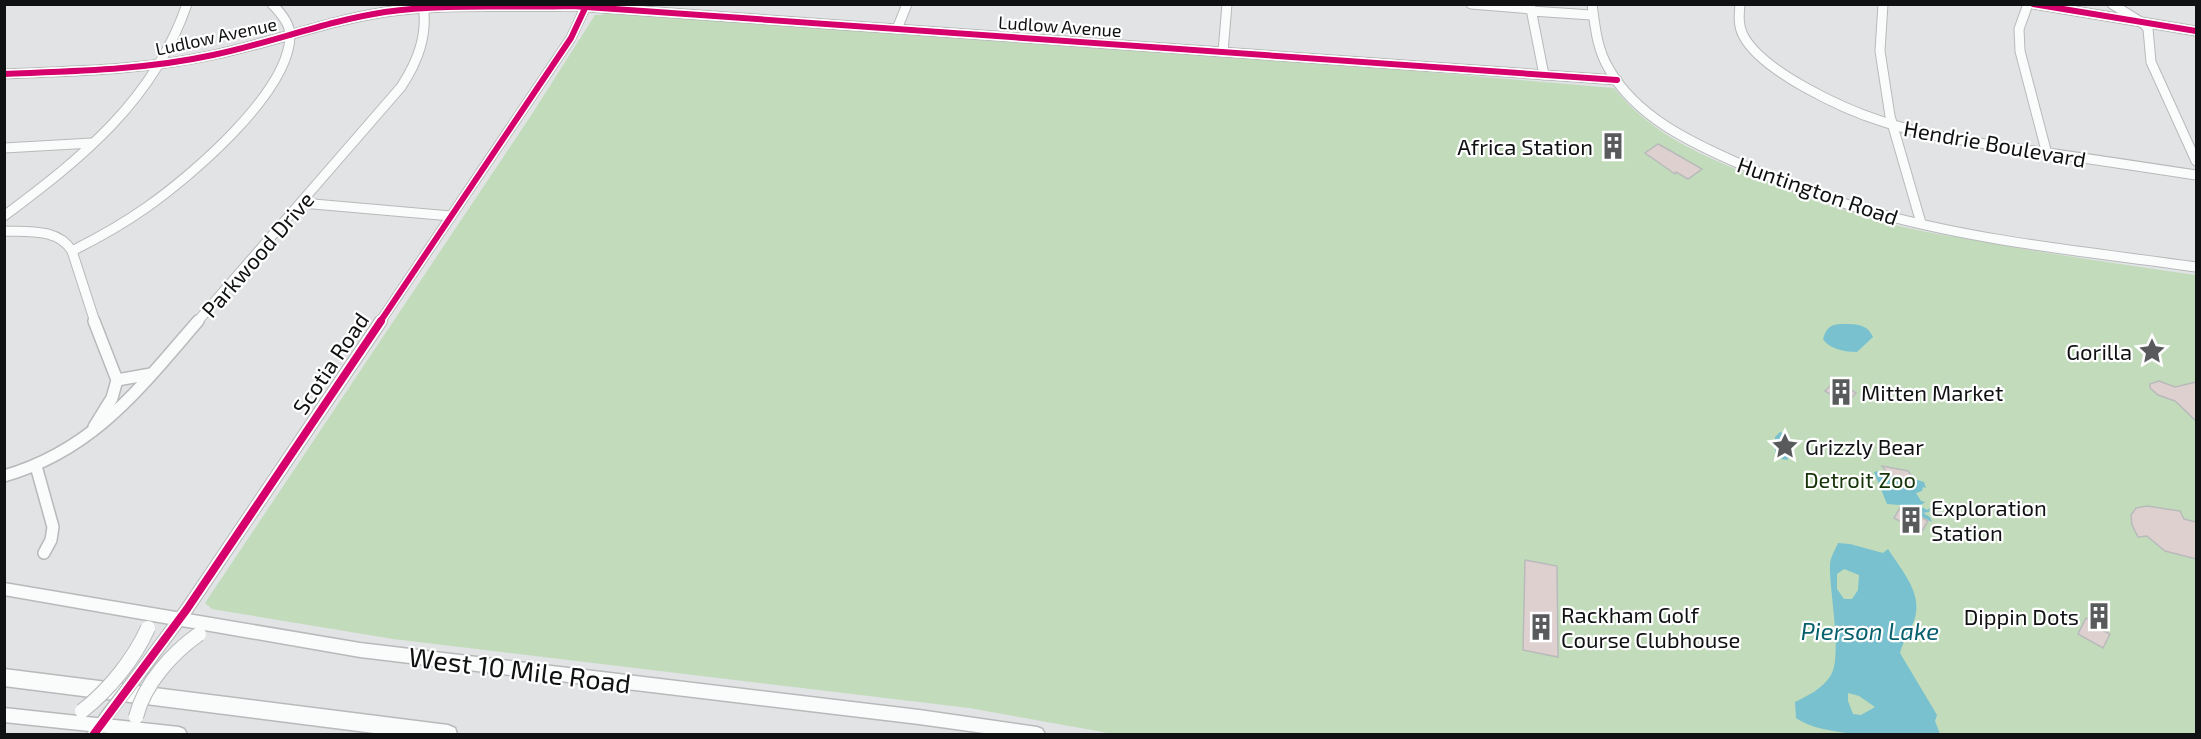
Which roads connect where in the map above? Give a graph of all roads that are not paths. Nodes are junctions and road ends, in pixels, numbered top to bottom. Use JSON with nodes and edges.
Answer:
{"nodes":[{"id":1,"x":187,"y":4,"type":"edge"},
{"id":2,"x":272,"y":4,"type":"edge"},
{"id":3,"x":907,"y":4,"type":"edge"},
{"id":4,"x":1227,"y":4,"type":"edge"},
{"id":5,"x":1471,"y":4,"type":"edge"},
{"id":6,"x":1592,"y":4,"type":"edge"},
{"id":7,"x":1740,"y":4,"type":"edge"},
{"id":8,"x":1883,"y":4,"type":"edge"},
{"id":9,"x":2028,"y":4,"type":"edge"},
{"id":10,"x":2033,"y":4,"type":"edge"},
{"id":11,"x":2112,"y":4,"type":"edge"},
{"id":12,"x":424,"y":6,"type":"edge"},
{"id":13,"x":586,"y":6,"type":"edge"},
{"id":14,"x":1531,"y":8,"type":"edge"},
{"id":15,"x":1591,"y":15,"type":"junction"},
{"id":16,"x":2145,"y":24,"type":"junction"},
{"id":17,"x":897,"y":29,"type":"junction"},
{"id":18,"x":2196,"y":32,"type":"edge"},
{"id":19,"x":290,"y":35,"type":"junction"},
{"id":20,"x":1223,"y":52,"type":"junction"},
{"id":21,"x":159,"y":65,"type":"junction"},
{"id":22,"x":4,"y":74,"type":"edge"},
{"id":23,"x":1544,"y":75,"type":"junction"},
{"id":24,"x":1617,"y":80,"type":"junction"},
{"id":25,"x":1892,"y":125,"type":"junction"},
{"id":26,"x":92,"y":143,"type":"junction"},
{"id":27,"x":4,"y":148,"type":"edge"},
{"id":28,"x":2047,"y":154,"type":"junction"},
{"id":29,"x":2196,"y":161,"type":"edge"},
{"id":30,"x":2196,"y":174,"type":"edge"},
{"id":31,"x":302,"y":202,"type":"junction"},
{"id":32,"x":4,"y":216,"type":"edge"},
{"id":33,"x":451,"y":216,"type":"junction"},
{"id":34,"x":1921,"y":223,"type":"junction"},
{"id":35,"x":4,"y":231,"type":"edge"},
{"id":36,"x":72,"y":251,"type":"junction"},
{"id":37,"x":2196,"y":267,"type":"edge"},
{"id":38,"x":151,"y":374,"type":"junction"},
{"id":39,"x":117,"y":380,"type":"junction"},
{"id":40,"x":91,"y":432,"type":"junction"},
{"id":41,"x":36,"y":466,"type":"junction"},
{"id":42,"x":4,"y":476,"type":"edge"},
{"id":43,"x":44,"y":553,"type":"dead end"},
{"id":44,"x":4,"y":589,"type":"edge"},
{"id":45,"x":147,"y":621,"type":"junction"},
{"id":46,"x":175,"y":625,"type":"junction"},
{"id":47,"x":220,"y":626,"type":"junction"},
{"id":48,"x":4,"y":677,"type":"edge"},
{"id":49,"x":4,"y":715,"type":"edge"},
{"id":50,"x":50,"y":720,"type":"junction"},
{"id":51,"x":101,"y":724,"type":"edge"},
{"id":52,"x":146,"y":731,"type":"junction"},
{"id":53,"x":179,"y":735,"type":"edge"},
{"id":54,"x":448,"y":735,"type":"edge"},
{"id":55,"x":1037,"y":735,"type":"edge"}],
"edges":[{"from":1,"to":21,"type":"street"},
{"from":2,"to":19,"type":"street"},
{"from":3,"to":17,"type":"street"},
{"from":4,"to":20,"type":"street"},
{"from":5,"to":14,"type":"street"},
{"from":6,"to":15,"type":"street","name":"Huntington Road"},
{"from":7,"to":25,"type":"street","name":"Hendrie Boulevard"},
{"from":8,"to":25,"type":"street"},
{"from":9,"to":28,"type":"street"},
{"from":10,"to":16,"type":"street"},
{"from":11,"to":16,"type":"street"},
{"from":12,"to":13,"type":"street","name":"Ludlow Avenue"},
{"from":12,"to":19,"type":"street","name":"Ludlow Avenue"},
{"from":12,"to":31,"type":"street","name":"Parkwood Drive"},
{"from":13,"to":17,"type":"street","name":"Ludlow Avenue"},
{"from":13,"to":33,"type":"street","name":"Scotia Road"},
{"from":14,"to":15,"type":"street"},
{"from":14,"to":23,"type":"street"},
{"from":15,"to":24,"type":"street","name":"Huntington Road"},
{"from":16,"to":18,"type":"street"},
{"from":16,"to":29,"type":"street"},
{"from":17,"to":20,"type":"street","name":"Ludlow Avenue"},
{"from":19,"to":21,"type":"street","name":"Ludlow Avenue"},
{"from":19,"to":36,"type":"street"},
{"from":20,"to":23,"type":"street","name":"Ludlow Avenue"},
{"from":21,"to":22,"type":"street","name":"Ludlow Avenue"},
{"from":21,"to":26,"type":"street"},
{"from":23,"to":24,"type":"street","name":"Ludlow Avenue"},
{"from":24,"to":34,"type":"street","name":"Huntington Road"},
{"from":25,"to":28,"type":"street","name":"Hendrie Boulevard"},
{"from":25,"to":34,"type":"street"},
{"from":26,"to":27,"type":"street"},
{"from":26,"to":32,"type":"street"},
{"from":28,"to":30,"type":"street","name":"Hendrie Boulevard"},
{"from":31,"to":33,"type":"street"},
{"from":31,"to":38,"type":"street","name":"Parkwood Drive"},
{"from":33,"to":46,"type":"street","name":"Scotia Road"},
{"from":34,"to":37,"type":"street","name":"Huntington Road"},
{"from":35,"to":36,"type":"street"},
{"from":36,"to":39,"type":"street"},
{"from":38,"to":39,"type":"street"},
{"from":38,"to":40,"type":"street","name":"Parkwood Drive"},
{"from":39,"to":40,"type":"street"},
{"from":40,"to":41,"type":"street","name":"Parkwood Drive"},
{"from":41,"to":42,"type":"street","name":"Parkwood Drive"},
{"from":41,"to":43,"type":"street"},
{"from":44,"to":45,"type":"main road","name":"West 10 Mile Road"},
{"from":45,"to":46,"type":"main road","name":"West 10 Mile Road"},
{"from":45,"to":50,"type":"main road","bridge":true},
{"from":46,"to":47,"type":"main road","name":"West 10 Mile Road"},
{"from":46,"to":51,"type":"street","name":"Scotia Road","bridge":true},
{"from":47,"to":52,"type":"main road","bridge":true},
{"from":47,"to":55,"type":"main road","name":"West 10 Mile Road"},
{"from":48,"to":54,"type":"highway"},
{"from":49,"to":50,"type":"main road"},
{"from":50,"to":51,"type":"main road"},
{"from":51,"to":52,"type":"main road"},
{"from":52,"to":53,"type":"main road"}]}
